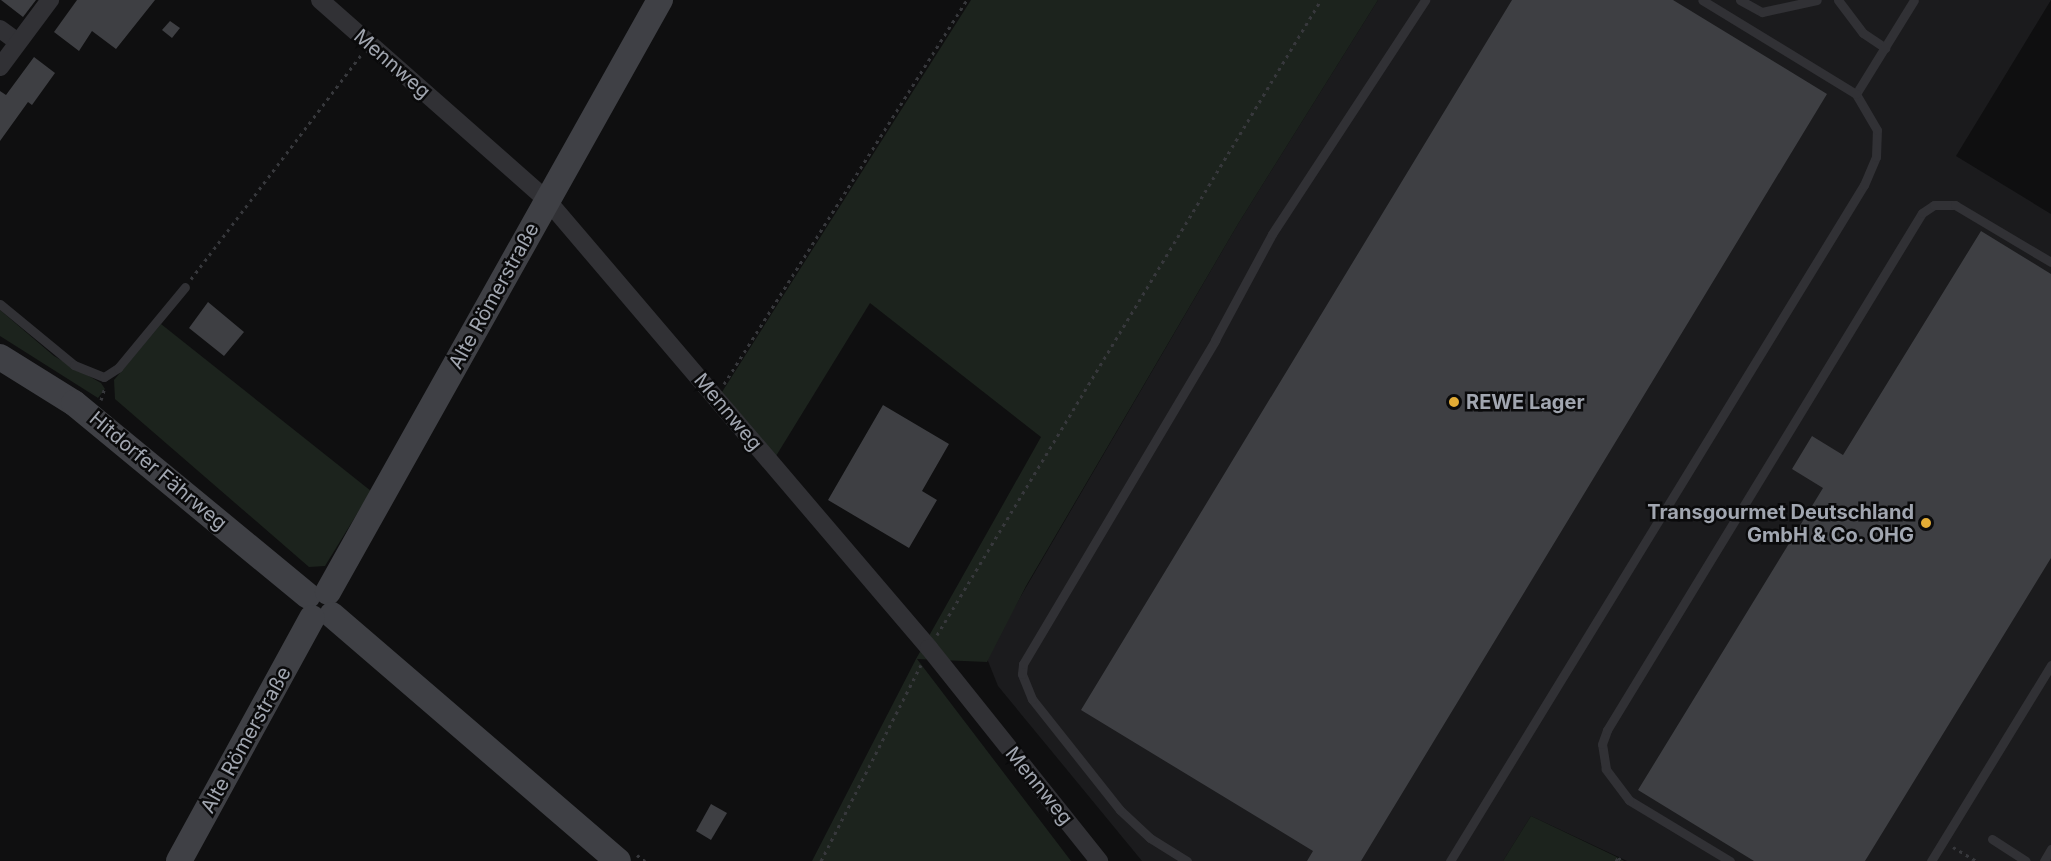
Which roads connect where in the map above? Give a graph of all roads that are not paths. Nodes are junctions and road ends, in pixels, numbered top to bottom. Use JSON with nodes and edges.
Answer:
{"nodes":[{"id":1,"x":50,"y":0,"type":"edge"},
{"id":2,"x":320,"y":0,"type":"edge"},
{"id":3,"x":660,"y":0,"type":"edge"},
{"id":4,"x":1425,"y":0,"type":"edge"},
{"id":5,"x":1702,"y":0,"type":"edge"},
{"id":6,"x":1740,"y":0,"type":"edge"},
{"id":7,"x":1817,"y":0,"type":"edge"},
{"id":8,"x":1914,"y":0,"type":"edge"},
{"id":9,"x":1844,"y":2,"type":"edge"},
{"id":10,"x":0,"y":29,"type":"edge"},
{"id":11,"x":18,"y":42,"type":"junction"},
{"id":12,"x":1885,"y":48,"type":"junction"},
{"id":13,"x":0,"y":67,"type":"edge"},
{"id":14,"x":1856,"y":94,"type":"junction"},
{"id":15,"x":547,"y":200,"type":"junction"},
{"id":16,"x":2051,"y":262,"type":"edge"},
{"id":17,"x":185,"y":287,"type":"road end"},
{"id":18,"x":0,"y":304,"type":"edge"},
{"id":19,"x":0,"y":357,"type":"edge"},
{"id":20,"x":320,"y":605,"type":"junction"},
{"id":21,"x":2051,"y":665,"type":"edge"},
{"id":22,"x":1992,"y":839,"type":"dead end"},
{"id":23,"x":2051,"y":849,"type":"edge"},
{"id":24,"x":179,"y":861,"type":"edge"},
{"id":25,"x":618,"y":861,"type":"edge"},
{"id":26,"x":1099,"y":861,"type":"edge"},
{"id":27,"x":1187,"y":861,"type":"edge"},
{"id":28,"x":1450,"y":861,"type":"edge"},
{"id":29,"x":1730,"y":861,"type":"edge"},
{"id":30,"x":1931,"y":861,"type":"edge"},
{"id":31,"x":2026,"y":861,"type":"edge"},
{"id":32,"x":2044,"y":861,"type":"edge"}],
"edges":[{"from":1,"to":11,"type":"street"},
{"from":2,"to":15,"type":"street","name":"Mennweg"},
{"from":3,"to":15,"type":"street","name":"Alte Römerstraße"},
{"from":4,"to":27,"type":"lane"},
{"from":5,"to":14,"type":"lane"},
{"from":6,"to":7,"type":"lane"},
{"from":8,"to":12,"type":"lane"},
{"from":9,"to":12,"type":"lane"},
{"from":10,"to":11,"type":"street"},
{"from":11,"to":13,"type":"street"},
{"from":12,"to":14,"type":"lane"},
{"from":14,"to":28,"type":"lane"},
{"from":15,"to":20,"type":"street","name":"Alte Römerstraße"},
{"from":15,"to":26,"type":"street","name":"Mennweg"},
{"from":16,"to":29,"type":"lane"},
{"from":17,"to":18,"type":"lane"},
{"from":19,"to":20,"type":"street","name":"Hitdorfer Fährweg"},
{"from":20,"to":24,"type":"street","name":"Alte Römerstraße"},
{"from":20,"to":25,"type":"street","name":"Hitdorfer Fährweg"},
{"from":21,"to":30,"type":"lane"},
{"from":22,"to":31,"type":"lane"},
{"from":23,"to":32,"type":"lane"}]}
